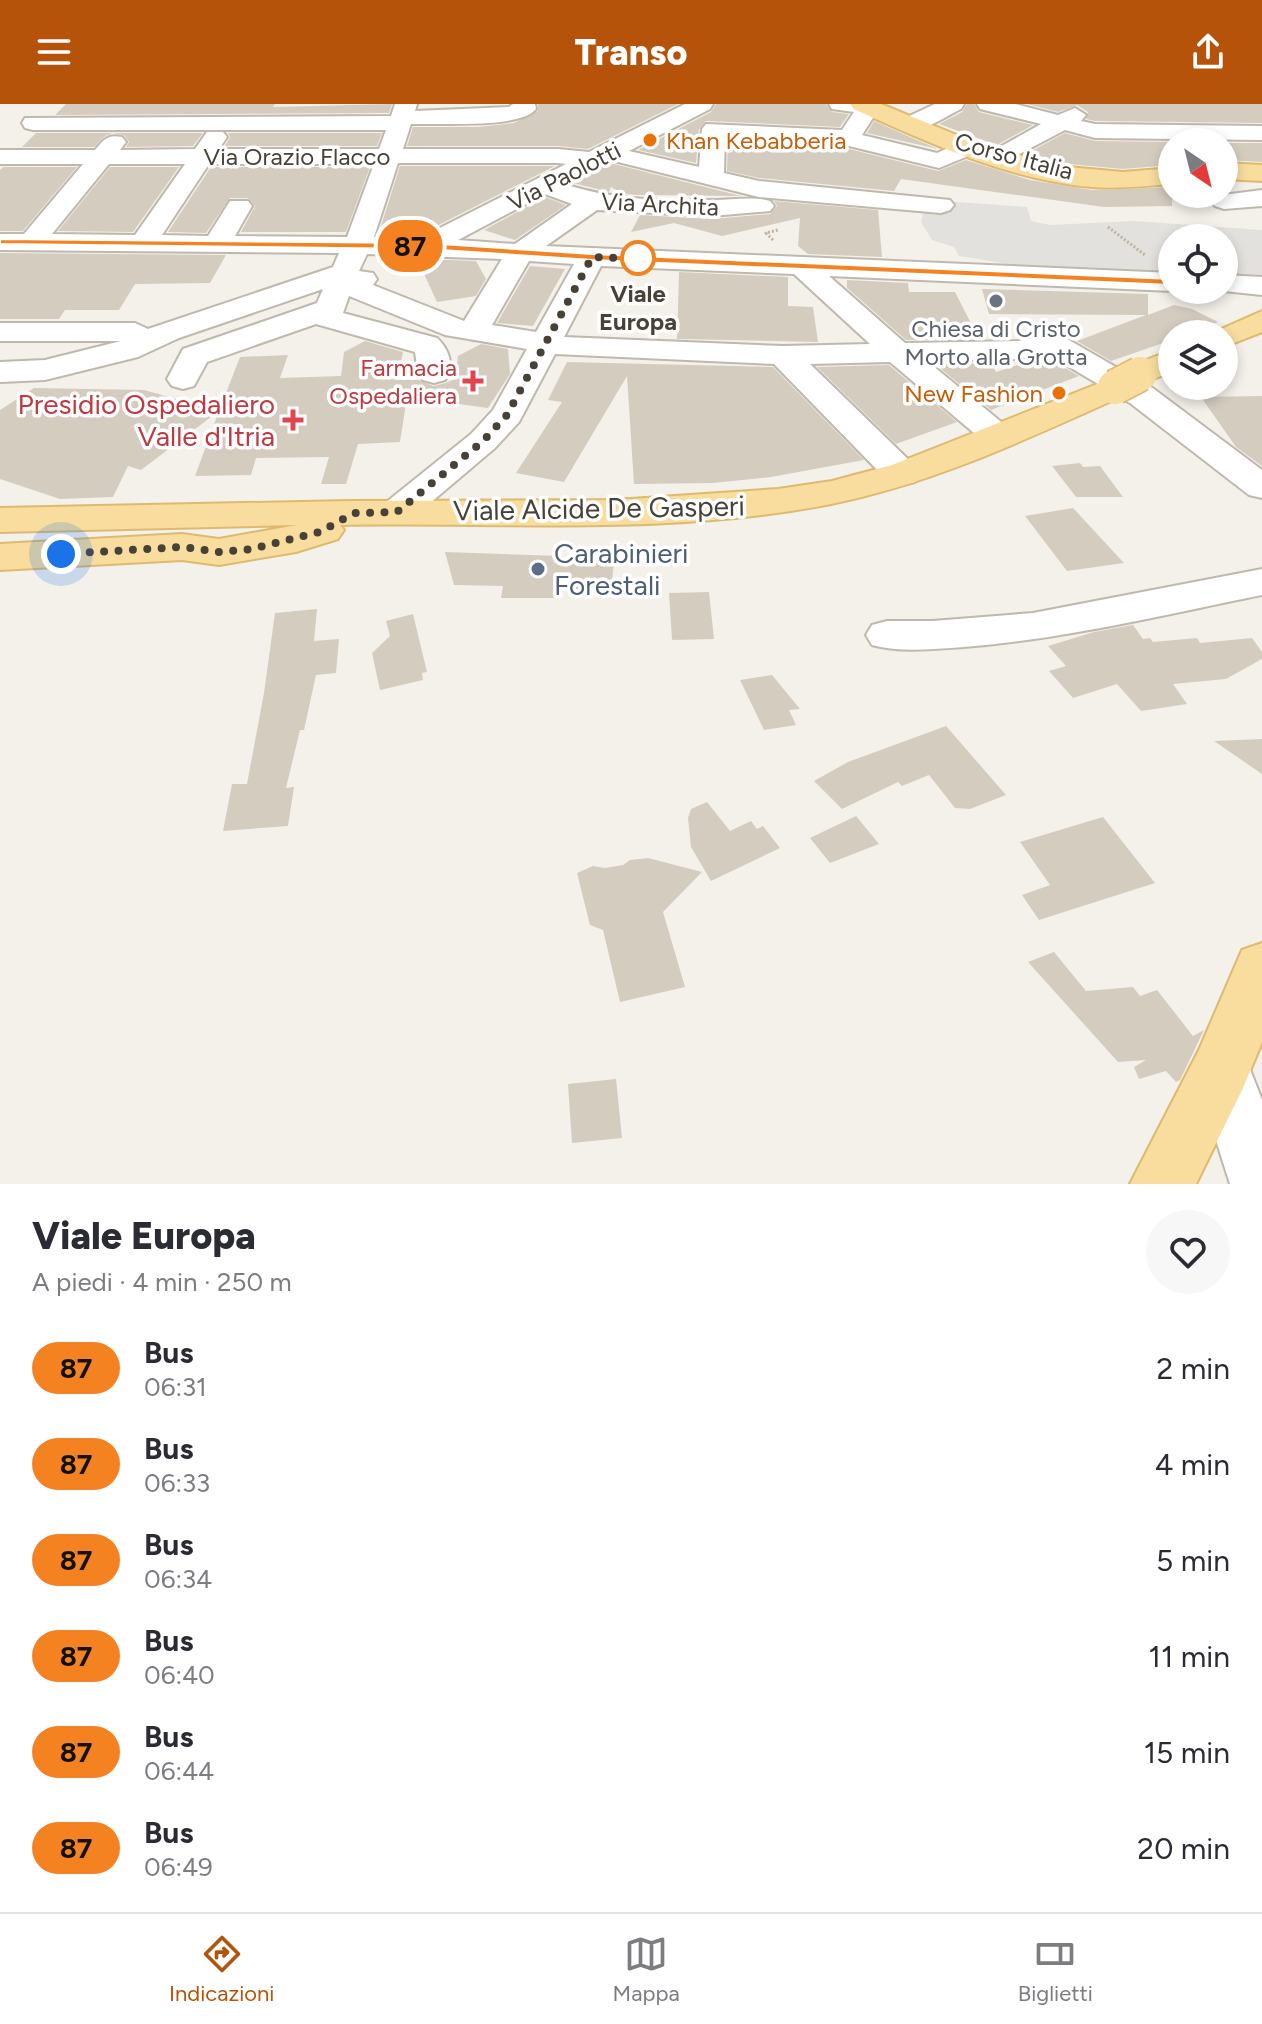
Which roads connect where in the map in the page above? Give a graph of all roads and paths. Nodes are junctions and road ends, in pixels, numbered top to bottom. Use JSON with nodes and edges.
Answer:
{"nodes":[{"id":1,"x":51,"y":104,"type":"edge"},
{"id":2,"x":840,"y":104,"type":"edge"},
{"id":3,"x":953,"y":104,"type":"edge"},
{"id":4,"x":988,"y":104,"type":"edge"},
{"id":5,"x":1095,"y":104,"type":"edge"},
{"id":6,"x":865,"y":106,"type":"edge"},
{"id":7,"x":524,"y":107,"type":"edge"},
{"id":8,"x":698,"y":107,"type":"edge"},
{"id":9,"x":1220,"y":111,"type":"dead end"},
{"id":10,"x":29,"y":113,"type":"edge"},
{"id":11,"x":137,"y":113,"type":"edge"},
{"id":12,"x":232,"y":113,"type":"edge"},
{"id":13,"x":403,"y":115,"type":"edge"},
{"id":14,"x":9,"y":121,"type":"dead end"},
{"id":15,"x":1062,"y":123,"type":"junction"},
{"id":16,"x":911,"y":124,"type":"junction"},
{"id":17,"x":796,"y":136,"type":"junction"},
{"id":18,"x":820,"y":137,"type":"junction"},
{"id":19,"x":849,"y":139,"type":"junction"},
{"id":20,"x":1259,"y":140,"type":"edge"},
{"id":21,"x":1026,"y":143,"type":"junction"},
{"id":22,"x":970,"y":147,"type":"junction"},
{"id":23,"x":1238,"y":147,"type":"edge"},
{"id":24,"x":1158,"y":151,"type":"edge"},
{"id":25,"x":0,"y":155,"type":"edge"},
{"id":26,"x":104,"y":156,"type":"junction"},
{"id":27,"x":200,"y":156,"type":"junction"},
{"id":28,"x":387,"y":157,"type":"junction"},
{"id":29,"x":602,"y":157,"type":"junction"},
{"id":30,"x":1000,"y":157,"type":"junction"},
{"id":31,"x":1238,"y":172,"type":"edge"},
{"id":32,"x":1262,"y":173,"type":"edge"},
{"id":33,"x":711,"y":177,"type":"junction"},
{"id":34,"x":1158,"y":177,"type":"edge"},
{"id":35,"x":545,"y":186,"type":"junction"},
{"id":36,"x":815,"y":194,"type":"junction"},
{"id":37,"x":760,"y":198,"type":"junction"},
{"id":38,"x":1262,"y":198,"type":"edge"},
{"id":39,"x":592,"y":202,"type":"junction"},
{"id":40,"x":239,"y":206,"type":"dead end"},
{"id":41,"x":936,"y":214,"type":"dead end"},
{"id":42,"x":1262,"y":224,"type":"edge"},
{"id":43,"x":1108,"y":227,"type":"dead end"},
{"id":44,"x":0,"y":242,"type":"edge"},
{"id":45,"x":32,"y":242,"type":"junction"},
{"id":46,"x":144,"y":242,"type":"junction"},
{"id":47,"x":217,"y":243,"type":"junction"},
{"id":48,"x":425,"y":246,"type":"junction"},
{"id":49,"x":789,"y":246,"type":"junction"},
{"id":50,"x":520,"y":253,"type":"junction"},
{"id":51,"x":592,"y":257,"type":"junction"},
{"id":52,"x":1157,"y":273,"type":"edge"},
{"id":53,"x":1238,"y":285,"type":"edge"},
{"id":54,"x":1262,"y":286,"type":"edge"},
{"id":55,"x":337,"y":292,"type":"junction"},
{"id":56,"x":231,"y":310,"type":"junction"},
{"id":57,"x":1262,"y":320,"type":"edge"},
{"id":58,"x":1238,"y":331,"type":"edge"},
{"id":59,"x":0,"y":332,"type":"edge"},
{"id":60,"x":168,"y":332,"type":"junction"},
{"id":61,"x":472,"y":333,"type":"junction"},
{"id":62,"x":545,"y":342,"type":"junction"},
{"id":63,"x":898,"y":353,"type":"junction"},
{"id":64,"x":783,"y":355,"type":"junction"},
{"id":65,"x":1158,"y":366,"type":"edge"},
{"id":66,"x":0,"y":372,"type":"edge"},
{"id":67,"x":434,"y":373,"type":"dead end"},
{"id":68,"x":183,"y":379,"type":"dead end"},
{"id":69,"x":999,"y":437,"type":"junction"},
{"id":70,"x":902,"y":474,"type":"junction"},
{"id":71,"x":1262,"y":487,"type":"edge"},
{"id":72,"x":397,"y":512,"type":"junction"},
{"id":73,"x":354,"y":513,"type":"junction"},
{"id":74,"x":246,"y":515,"type":"junction"},
{"id":75,"x":0,"y":520,"type":"edge"},
{"id":76,"x":182,"y":547,"type":"junction"},
{"id":77,"x":0,"y":557,"type":"edge"},
{"id":78,"x":1262,"y":582,"type":"edge"},
{"id":79,"x":887,"y":635,"type":"dead end"},
{"id":80,"x":1262,"y":968,"type":"edge"},
{"id":81,"x":1222,"y":1068,"type":"junction"},
{"id":82,"x":1162,"y":1184,"type":"edge"},
{"id":83,"x":1261,"y":1184,"type":"edge"}],
"edges":[{"from":1,"to":10,"type":"street"},
{"from":2,"to":6,"type":"street"},
{"from":3,"to":16,"type":"street"},
{"from":4,"to":15,"type":"street"},
{"from":5,"to":15,"type":"street"},
{"from":6,"to":16,"type":"main road","name":"Corso Italia"},
{"from":6,"to":18,"type":"street"},
{"from":7,"to":13,"type":"street"},
{"from":8,"to":17,"type":"street"},
{"from":8,"to":29,"type":"street","name":"Via Paolotti"},
{"from":9,"to":20,"type":"street"},
{"from":10,"to":11,"type":"street"},
{"from":10,"to":14,"type":"street"},
{"from":10,"to":25,"type":"street"},
{"from":11,"to":12,"type":"street"},
{"from":11,"to":26,"type":"street"},
{"from":12,"to":13,"type":"street"},
{"from":12,"to":27,"type":"street"},
{"from":13,"to":28,"type":"street"},
{"from":15,"to":20,"type":"street"},
{"from":15,"to":21,"type":"street"},
{"from":16,"to":22,"type":"main road","name":"Corso Italia"},
{"from":17,"to":18,"type":"street"},
{"from":17,"to":33,"type":"street"},
{"from":18,"to":19,"type":"street"},
{"from":19,"to":22,"type":"street"},
{"from":19,"to":36,"type":"street"},
{"from":20,"to":23,"type":"street"},
{"from":21,"to":24,"type":"street"},
{"from":21,"to":30,"type":"street"},
{"from":22,"to":30,"type":"main road","name":"Corso Italia"},
{"from":25,"to":26,"type":"street","name":"Via Orazio Flacco"},
{"from":26,"to":27,"type":"street","name":"Via Orazio Flacco"},
{"from":26,"to":45,"type":"street"},
{"from":27,"to":28,"type":"street","name":"Via Orazio Flacco"},
{"from":27,"to":46,"type":"street"},
{"from":28,"to":29,"type":"street","name":"Via Orazio Flacco"},
{"from":28,"to":55,"type":"street"},
{"from":29,"to":33,"type":"street","name":"Via Orazio Flacco"},
{"from":29,"to":35,"type":"street","name":"Via Paolotti"},
{"from":30,"to":34,"type":"main road","name":"Corso Italia"},
{"from":31,"to":32,"type":"main road"},
{"from":33,"to":37,"type":"street","name":"Via Orazio Flacco"},
{"from":35,"to":39,"type":"street","name":"Via Archita"},
{"from":35,"to":48,"type":"street","name":"Via Paolotti"},
{"from":36,"to":37,"type":"street"},
{"from":36,"to":41,"type":"street"},
{"from":37,"to":39,"type":"street","name":"Via Archita"},
{"from":37,"to":49,"type":"street"},
{"from":38,"to":42,"type":"street"},
{"from":39,"to":50,"type":"street"},
{"from":40,"to":47,"type":"street"},
{"from":43,"to":52,"type":"path"},
{"from":44,"to":45,"type":"street"},
{"from":45,"to":46,"type":"street"},
{"from":46,"to":47,"type":"street"},
{"from":47,"to":55,"type":"street"},
{"from":48,"to":50,"type":"street"},
{"from":48,"to":55,"type":"street"},
{"from":48,"to":55,"type":"street","name":"Via Paolotti"},
{"from":49,"to":51,"type":"street"},
{"from":49,"to":52,"type":"street"},
{"from":49,"to":63,"type":"street"},
{"from":50,"to":51,"type":"street"},
{"from":50,"to":61,"type":"street"},
{"from":51,"to":62,"type":"street"},
{"from":53,"to":54,"type":"street"},
{"from":55,"to":56,"type":"street"},
{"from":55,"to":56,"type":"street"},
{"from":55,"to":61,"type":"street"},
{"from":55,"to":67,"type":"street"},
{"from":55,"to":68,"type":"street"},
{"from":56,"to":60,"type":"street"},
{"from":57,"to":58,"type":"main road"},
{"from":59,"to":60,"type":"street"},
{"from":60,"to":66,"type":"street"},
{"from":61,"to":62,"type":"street"},
{"from":62,"to":64,"type":"street"},
{"from":62,"to":72,"type":"street"},
{"from":63,"to":64,"type":"street"},
{"from":63,"to":69,"type":"street"},
{"from":63,"to":71,"type":"street"},
{"from":64,"to":70,"type":"street"},
{"from":65,"to":69,"type":"main road","name":"Viale Alcide De Gasperi"},
{"from":69,"to":70,"type":"main road","name":"Viale Alcide De Gasperi"},
{"from":70,"to":72,"type":"main road","name":"Viale Alcide De Gasperi"},
{"from":72,"to":73,"type":"main road","name":"Viale Alcide De Gasperi"},
{"from":73,"to":74,"type":"main road","name":"Viale Alcide De Gasperi"},
{"from":73,"to":76,"type":"main road"},
{"from":74,"to":75,"type":"main road","name":"Viale Alcide De Gasperi"},
{"from":74,"to":76,"type":"main road"},
{"from":76,"to":77,"type":"main road"},
{"from":78,"to":79,"type":"street"},
{"from":80,"to":81,"type":"main road"},
{"from":81,"to":82,"type":"main road"},
{"from":81,"to":83,"type":"street"}]}
